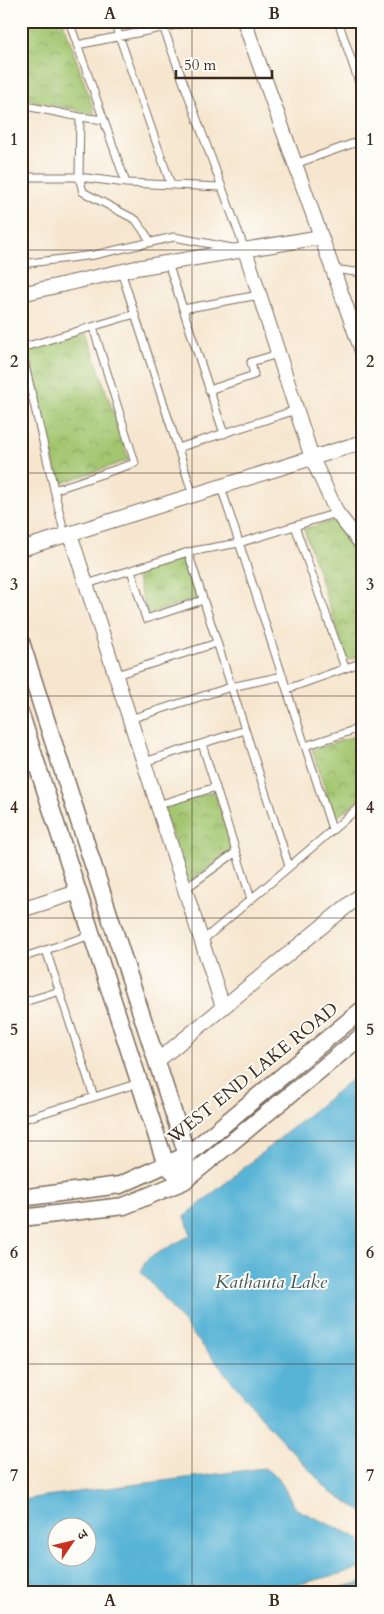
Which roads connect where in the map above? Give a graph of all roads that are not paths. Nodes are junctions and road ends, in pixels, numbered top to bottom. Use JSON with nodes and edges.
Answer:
{"nodes":[{"id":1,"x":69,"y":21,"type":"edge"},
{"id":2,"x":114,"y":21,"type":"edge"},
{"id":3,"x":196,"y":21,"type":"edge"},
{"id":4,"x":244,"y":21,"type":"edge"},
{"id":5,"x":338,"y":21,"type":"edge"},
{"id":6,"x":162,"y":24,"type":"edge"},
{"id":7,"x":119,"y":36,"type":"junction"},
{"id":8,"x":78,"y":45,"type":"junction"},
{"id":9,"x":363,"y":94,"type":"edge"},
{"id":10,"x":21,"y":105,"type":"edge"},
{"id":11,"x":80,"y":118,"type":"junction"},
{"id":12,"x":104,"y":120,"type":"junction"},
{"id":13,"x":363,"y":140,"type":"edge"},
{"id":14,"x":295,"y":164,"type":"junction"},
{"id":15,"x":79,"y":176,"type":"junction"},
{"id":16,"x":21,"y":177,"type":"edge"},
{"id":17,"x":126,"y":183,"type":"junction"},
{"id":18,"x":171,"y":185,"type":"junction"},
{"id":19,"x":222,"y":187,"type":"junction"},
{"id":20,"x":322,"y":237,"type":"junction"},
{"id":21,"x":151,"y":242,"type":"junction"},
{"id":22,"x":244,"y":250,"type":"junction"},
{"id":23,"x":168,"y":263,"type":"junction"},
{"id":24,"x":21,"y":264,"type":"edge"},
{"id":25,"x":333,"y":269,"type":"junction"},
{"id":26,"x":121,"y":271,"type":"junction"},
{"id":27,"x":363,"y":273,"type":"edge"},
{"id":28,"x":21,"y":294,"type":"edge"},
{"id":29,"x":259,"y":295,"type":"junction"},
{"id":30,"x":183,"y":309,"type":"junction"},
{"id":31,"x":135,"y":314,"type":"junction"},
{"id":32,"x":92,"y":327,"type":"junction"},
{"id":33,"x":21,"y":348,"type":"edge"},
{"id":34,"x":278,"y":354,"type":"junction"},
{"id":35,"x":363,"y":354,"type":"edge"},
{"id":36,"x":209,"y":390,"type":"junction"},
{"id":37,"x":296,"y":410,"type":"junction"},
{"id":38,"x":224,"y":434,"type":"junction"},
{"id":39,"x":363,"y":442,"type":"edge"},
{"id":40,"x":178,"y":448,"type":"junction"},
{"id":41,"x":312,"y":458,"type":"junction"},
{"id":42,"x":221,"y":487,"type":"junction"},
{"id":43,"x":54,"y":490,"type":"junction"},
{"id":44,"x":193,"y":496,"type":"junction"},
{"id":45,"x":337,"y":513,"type":"junction"},
{"id":46,"x":295,"y":526,"type":"junction"},
{"id":47,"x":68,"y":535,"type":"junction"},
{"id":48,"x":239,"y":543,"type":"junction"},
{"id":49,"x":363,"y":546,"type":"edge"},
{"id":50,"x":21,"y":549,"type":"edge"},
{"id":51,"x":188,"y":552,"type":"junction"},
{"id":52,"x":130,"y":570,"type":"junction"},
{"id":53,"x":87,"y":584,"type":"junction"},
{"id":54,"x":204,"y":600,"type":"junction"},
{"id":55,"x":21,"y":642,"type":"edge"},
{"id":56,"x":217,"y":643,"type":"junction"},
{"id":57,"x":363,"y":662,"type":"edge"},
{"id":58,"x":345,"y":668,"type":"junction"},
{"id":59,"x":116,"y":675,"type":"junction"},
{"id":60,"x":283,"y":676,"type":"junction"},
{"id":61,"x":231,"y":687,"type":"junction"},
{"id":62,"x":287,"y":689,"type":"junction"},
{"id":63,"x":21,"y":715,"type":"edge"},
{"id":64,"x":130,"y":719,"type":"junction"},
{"id":65,"x":363,"y":727,"type":"edge"},
{"id":66,"x":245,"y":730,"type":"junction"},
{"id":67,"x":202,"y":744,"type":"junction"},
{"id":68,"x":305,"y":746,"type":"junction"},
{"id":69,"x":144,"y":762,"type":"junction"},
{"id":70,"x":216,"y":787,"type":"junction"},
{"id":71,"x":363,"y":804,"type":"edge"},
{"id":72,"x":158,"y":805,"type":"junction"},
{"id":73,"x":332,"y":828,"type":"junction"},
{"id":74,"x":236,"y":852,"type":"junction"},
{"id":75,"x":289,"y":866,"type":"junction"},
{"id":76,"x":185,"y":889,"type":"junction"},
{"id":77,"x":78,"y":892,"type":"junction"},
{"id":78,"x":363,"y":893,"type":"edge"},
{"id":79,"x":251,"y":899,"type":"junction"},
{"id":80,"x":21,"y":910,"type":"edge"},
{"id":81,"x":92,"y":935,"type":"junction"},
{"id":82,"x":202,"y":941,"type":"junction"},
{"id":83,"x":46,"y":950,"type":"junction"},
{"id":84,"x":21,"y":958,"type":"edge"},
{"id":85,"x":60,"y":992,"type":"junction"},
{"id":86,"x":21,"y":1004,"type":"edge"},
{"id":87,"x":224,"y":1007,"type":"junction"},
{"id":88,"x":363,"y":1009,"type":"edge"},
{"id":89,"x":363,"y":1035,"type":"edge"},
{"id":90,"x":156,"y":1062,"type":"junction"},
{"id":91,"x":139,"y":1083,"type":"junction"},
{"id":92,"x":94,"y":1097,"type":"junction"},
{"id":93,"x":21,"y":1120,"type":"edge"},
{"id":94,"x":187,"y":1155,"type":"junction"},
{"id":95,"x":166,"y":1166,"type":"junction"},
{"id":96,"x":184,"y":1181,"type":"junction"},
{"id":97,"x":21,"y":1198,"type":"edge"},
{"id":98,"x":21,"y":1218,"type":"edge"}],
"edges":[{"from":1,"to":8,"type":"lane"},
{"from":2,"to":7,"type":"lane"},
{"from":3,"to":6,"type":"lane"},
{"from":4,"to":14,"type":"street"},
{"from":5,"to":9,"type":"lane"},
{"from":6,"to":7,"type":"lane"},
{"from":6,"to":19,"type":"lane"},
{"from":7,"to":8,"type":"lane"},
{"from":7,"to":18,"type":"lane"},
{"from":8,"to":12,"type":"lane"},
{"from":10,"to":11,"type":"lane"},
{"from":11,"to":12,"type":"lane"},
{"from":11,"to":15,"type":"lane"},
{"from":12,"to":17,"type":"lane"},
{"from":13,"to":14,"type":"lane"},
{"from":14,"to":20,"type":"street"},
{"from":15,"to":16,"type":"lane"},
{"from":15,"to":17,"type":"lane"},
{"from":15,"to":21,"type":"lane"},
{"from":17,"to":18,"type":"lane"},
{"from":18,"to":19,"type":"lane"},
{"from":19,"to":22,"type":"lane"},
{"from":20,"to":22,"type":"street"},
{"from":20,"to":25,"type":"street"},
{"from":21,"to":22,"type":"lane"},
{"from":21,"to":24,"type":"lane"},
{"from":22,"to":23,"type":"street"},
{"from":22,"to":29,"type":"street"},
{"from":23,"to":26,"type":"street"},
{"from":23,"to":30,"type":"lane"},
{"from":25,"to":27,"type":"lane"},
{"from":25,"to":35,"type":"street"},
{"from":26,"to":28,"type":"street"},
{"from":26,"to":31,"type":"lane"},
{"from":29,"to":30,"type":"lane"},
{"from":29,"to":34,"type":"street"},
{"from":30,"to":36,"type":"lane"},
{"from":31,"to":32,"type":"lane"},
{"from":31,"to":40,"type":"lane"},
{"from":32,"to":33,"type":"lane"},
{"from":32,"to":43,"type":"lane"},
{"from":33,"to":43,"type":"lane"},
{"from":34,"to":36,"type":"lane"},
{"from":34,"to":37,"type":"street"},
{"from":36,"to":38,"type":"lane"},
{"from":37,"to":38,"type":"lane"},
{"from":37,"to":41,"type":"street"},
{"from":38,"to":40,"type":"lane"},
{"from":39,"to":41,"type":"street"},
{"from":40,"to":44,"type":"lane"},
{"from":41,"to":42,"type":"street"},
{"from":41,"to":45,"type":"street"},
{"from":42,"to":44,"type":"street"},
{"from":42,"to":48,"type":"lane"},
{"from":43,"to":47,"type":"lane"},
{"from":44,"to":47,"type":"street"},
{"from":45,"to":46,"type":"lane"},
{"from":45,"to":49,"type":"street"},
{"from":46,"to":48,"type":"lane"},
{"from":46,"to":58,"type":"lane"},
{"from":47,"to":50,"type":"street"},
{"from":47,"to":53,"type":"street"},
{"from":48,"to":51,"type":"lane"},
{"from":48,"to":60,"type":"lane"},
{"from":51,"to":52,"type":"lane"},
{"from":51,"to":54,"type":"lane"},
{"from":52,"to":53,"type":"lane"},
{"from":52,"to":54,"type":"lane"},
{"from":53,"to":59,"type":"street"},
{"from":54,"to":56,"type":"lane"},
{"from":55,"to":90,"type":"street"},
{"from":56,"to":59,"type":"lane"},
{"from":56,"to":61,"type":"lane"},
{"from":57,"to":58,"type":"lane"},
{"from":58,"to":62,"type":"lane"},
{"from":59,"to":64,"type":"street"},
{"from":60,"to":61,"type":"lane"},
{"from":60,"to":62,"type":"lane"},
{"from":61,"to":64,"type":"lane"},
{"from":61,"to":66,"type":"lane"},
{"from":62,"to":68,"type":"lane"},
{"from":63,"to":77,"type":"street"},
{"from":64,"to":69,"type":"street"},
{"from":65,"to":68,"type":"lane"},
{"from":66,"to":67,"type":"lane"},
{"from":66,"to":75,"type":"lane"},
{"from":67,"to":69,"type":"lane"},
{"from":67,"to":70,"type":"lane"},
{"from":68,"to":73,"type":"lane"},
{"from":69,"to":72,"type":"street"},
{"from":70,"to":72,"type":"lane"},
{"from":70,"to":74,"type":"lane"},
{"from":71,"to":73,"type":"lane"},
{"from":72,"to":76,"type":"street"},
{"from":73,"to":75,"type":"lane"},
{"from":74,"to":76,"type":"lane"},
{"from":74,"to":79,"type":"lane"},
{"from":75,"to":79,"type":"lane"},
{"from":76,"to":82,"type":"street"},
{"from":77,"to":80,"type":"street"},
{"from":77,"to":81,"type":"street"},
{"from":78,"to":87,"type":"street"},
{"from":79,"to":82,"type":"lane"},
{"from":81,"to":83,"type":"lane"},
{"from":81,"to":91,"type":"street"},
{"from":82,"to":87,"type":"street"},
{"from":83,"to":84,"type":"lane"},
{"from":83,"to":85,"type":"lane"},
{"from":85,"to":86,"type":"lane"},
{"from":85,"to":92,"type":"lane"},
{"from":87,"to":90,"type":"street"},
{"from":88,"to":94,"type":"street","name":"WEST END LAKE ROAD"},
{"from":89,"to":96,"type":"street"},
{"from":90,"to":94,"type":"street"},
{"from":91,"to":92,"type":"lane"},
{"from":91,"to":95,"type":"street"},
{"from":92,"to":93,"type":"lane"},
{"from":94,"to":95,"type":"street","name":"WEST END LAKE ROAD"},
{"from":94,"to":96,"type":"street"},
{"from":95,"to":96,"type":"street"},
{"from":95,"to":97,"type":"street","name":"WEST END LAKE ROAD"},
{"from":96,"to":98,"type":"street"}]}
